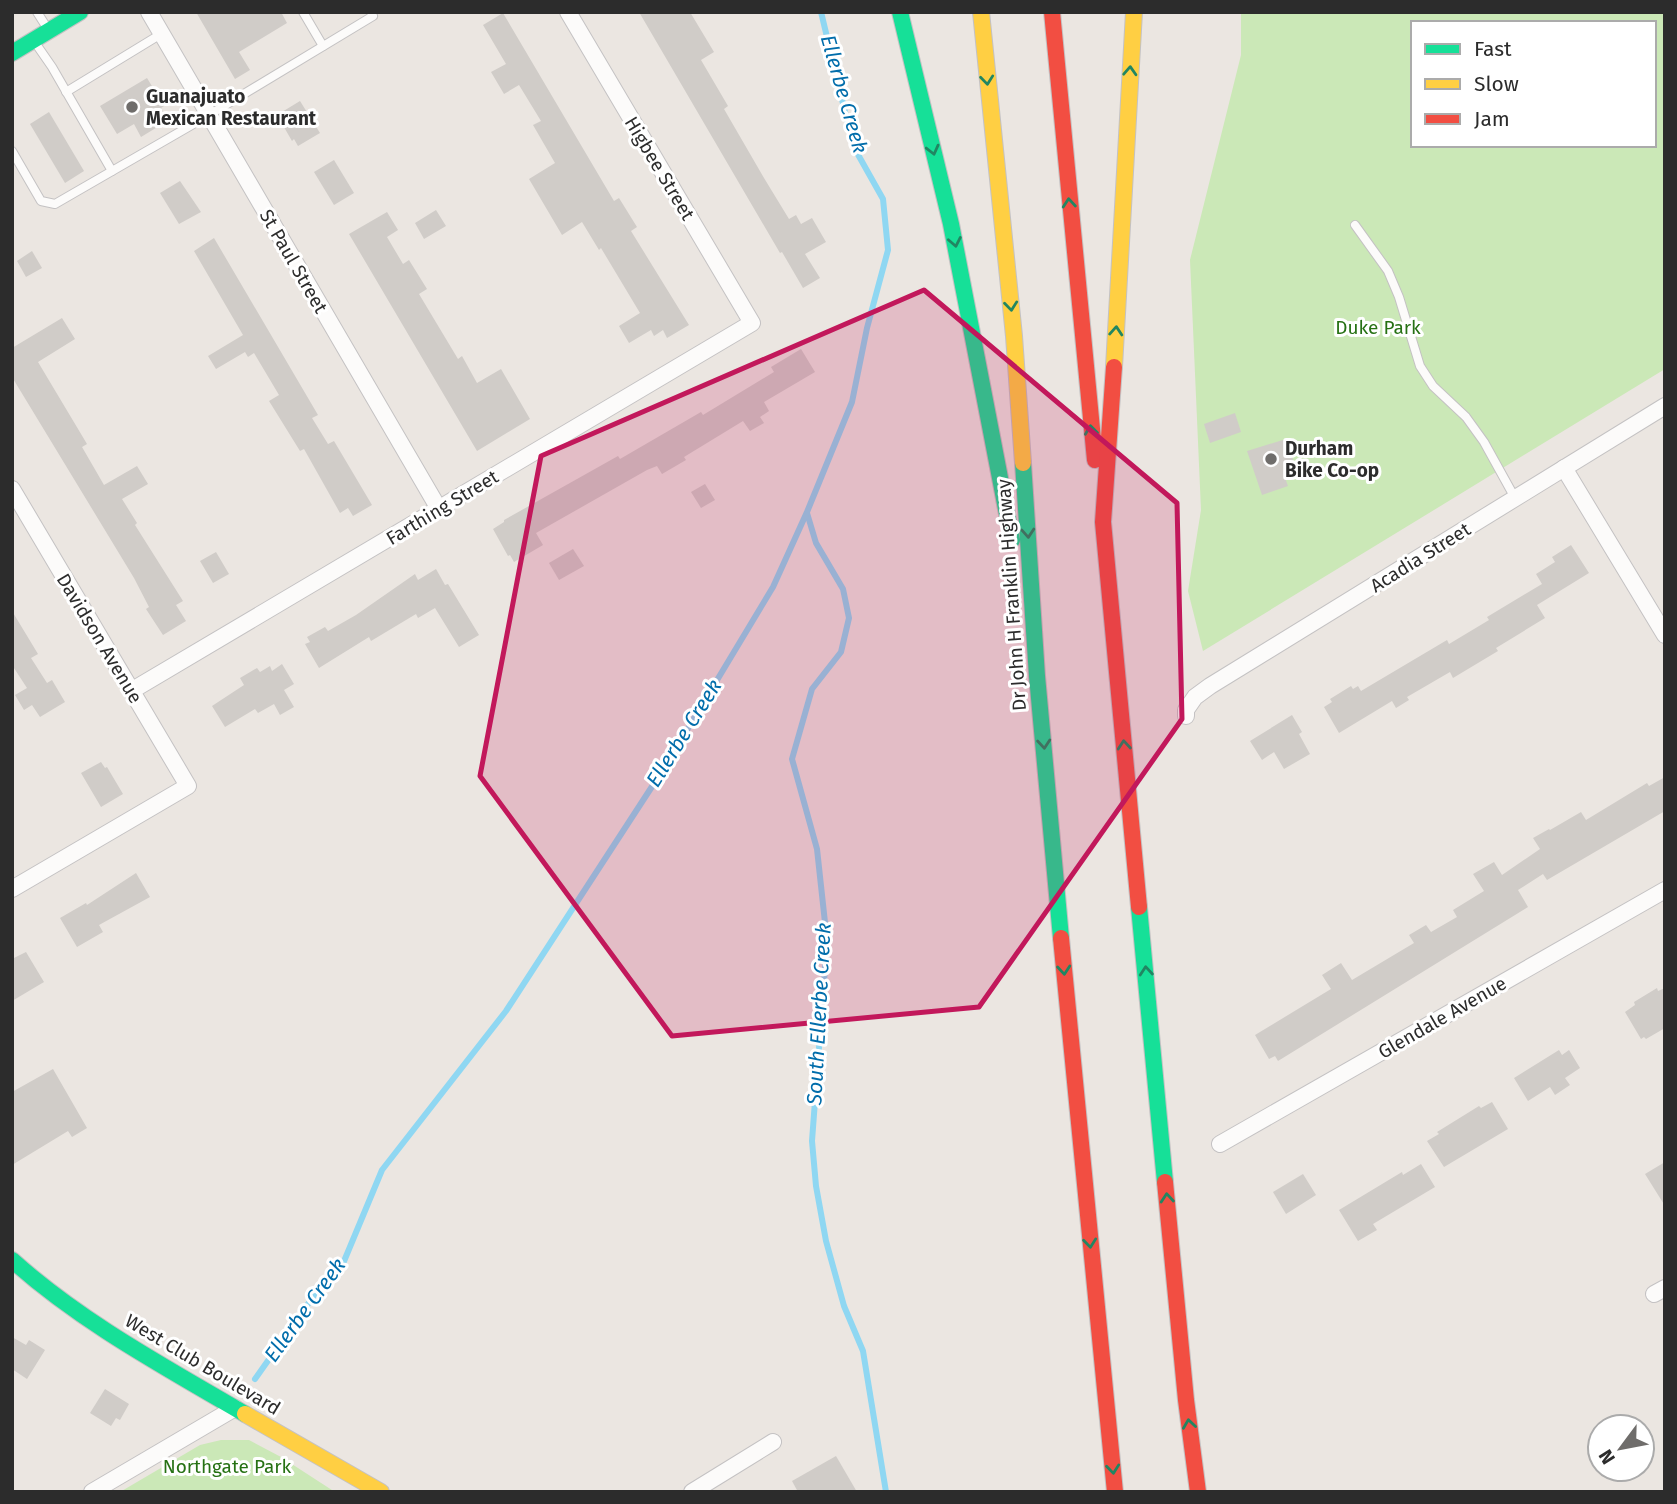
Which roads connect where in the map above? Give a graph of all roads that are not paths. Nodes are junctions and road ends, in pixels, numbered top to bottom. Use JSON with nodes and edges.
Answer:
{"nodes":[{"id":1,"x":80,"y":12,"type":"edge"},
{"id":2,"x":149,"y":12,"type":"edge"},
{"id":3,"x":303,"y":12,"type":"edge"},
{"id":4,"x":371,"y":12,"type":"edge"},
{"id":5,"x":568,"y":12,"type":"edge"},
{"id":6,"x":900,"y":12,"type":"edge"},
{"id":7,"x":981,"y":12,"type":"edge"},
{"id":8,"x":1052,"y":12,"type":"edge"},
{"id":9,"x":1134,"y":12,"type":"edge"},
{"id":10,"x":44,"y":16,"type":"edge"},
{"id":11,"x":161,"y":34,"type":"junction"},
{"id":12,"x":33,"y":40,"type":"junction"},
{"id":13,"x":323,"y":46,"type":"junction"},
{"id":14,"x":12,"y":53,"type":"edge"},
{"id":15,"x":66,"y":92,"type":"junction"},
{"id":16,"x":209,"y":115,"type":"junction"},
{"id":17,"x":12,"y":151,"type":"edge"},
{"id":18,"x":112,"y":171,"type":"junction"},
{"id":19,"x":1355,"y":225,"type":"dead end"},
{"id":20,"x":752,"y":323,"type":"joint"},
{"id":21,"x":1665,"y":406,"type":"edge"},
{"id":22,"x":1564,"y":468,"type":"junction"},
{"id":23,"x":12,"y":489,"type":"edge"},
{"id":24,"x":1515,"y":498,"type":"junction"},
{"id":25,"x":439,"y":509,"type":"junction"},
{"id":26,"x":1103,"y":522,"type":"junction"},
{"id":27,"x":1665,"y":635,"type":"edge"},
{"id":28,"x":1037,"y":676,"type":"junction"},
{"id":29,"x":131,"y":691,"type":"junction"},
{"id":30,"x":1186,"y":716,"type":"dead end"},
{"id":31,"x":12,"y":889,"type":"edge"},
{"id":32,"x":1665,"y":890,"type":"edge"},
{"id":33,"x":1220,"y":1144,"type":"dead end"},
{"id":34,"x":12,"y":1259,"type":"edge"},
{"id":35,"x":235,"y":1408,"type":"junction"},
{"id":36,"x":773,"y":1442,"type":"dead end"},
{"id":37,"x":92,"y":1492,"type":"edge"},
{"id":38,"x":381,"y":1492,"type":"edge"},
{"id":39,"x":692,"y":1492,"type":"edge"},
{"id":40,"x":1115,"y":1492,"type":"edge"},
{"id":41,"x":1198,"y":1492,"type":"edge"}],
"edges":[{"from":1,"to":12,"type":"main road"},
{"from":2,"to":11,"type":"street","name":"St Paul Street"},
{"from":3,"to":13,"type":"lane"},
{"from":4,"to":13,"type":"lane"},
{"from":5,"to":20,"type":"street","name":"Higbee Street"},
{"from":6,"to":28,"type":"main road","one_way":true},
{"from":7,"to":28,"type":"main road","name":"Dr John H Franklin Highway","one_way":true},
{"from":26,"to":8,"type":"main road","one_way":true},
{"from":26,"to":9,"type":"main road","one_way":true},
{"from":10,"to":12,"type":"main road"},
{"from":11,"to":15,"type":"lane"},
{"from":11,"to":16,"type":"street","name":"St Paul Street"},
{"from":12,"to":14,"type":"main road"},
{"from":12,"to":15,"type":"lane"},
{"from":13,"to":16,"type":"lane"},
{"from":15,"to":18,"type":"lane"},
{"from":16,"to":18,"type":"lane"},
{"from":16,"to":25,"type":"street","name":"St Paul Street"},
{"from":17,"to":18,"type":"lane"},
{"from":19,"to":24,"type":"lane"},
{"from":20,"to":25,"type":"street","name":"Farthing Street"},
{"from":21,"to":22,"type":"street","name":"Acadia Street"},
{"from":22,"to":24,"type":"street","name":"Acadia Street"},
{"from":22,"to":27,"type":"street"},
{"from":23,"to":29,"type":"street","name":"Davidson Avenue"},
{"from":24,"to":30,"type":"street","name":"Acadia Street"},
{"from":25,"to":29,"type":"street","name":"Farthing Street"},
{"from":41,"to":26,"type":"main road","one_way":true},
{"from":28,"to":40,"type":"main road","name":"Dr John H Franklin Highway","one_way":true},
{"from":29,"to":31,"type":"street","name":"Davidson Avenue"},
{"from":32,"to":33,"type":"street","name":"Glendale Avenue"},
{"from":34,"to":35,"type":"main road","name":"West Club Boulevard"},
{"from":35,"to":37,"type":"street"},
{"from":35,"to":38,"type":"main road","name":"West Club Boulevard"},
{"from":36,"to":39,"type":"street"}]}
